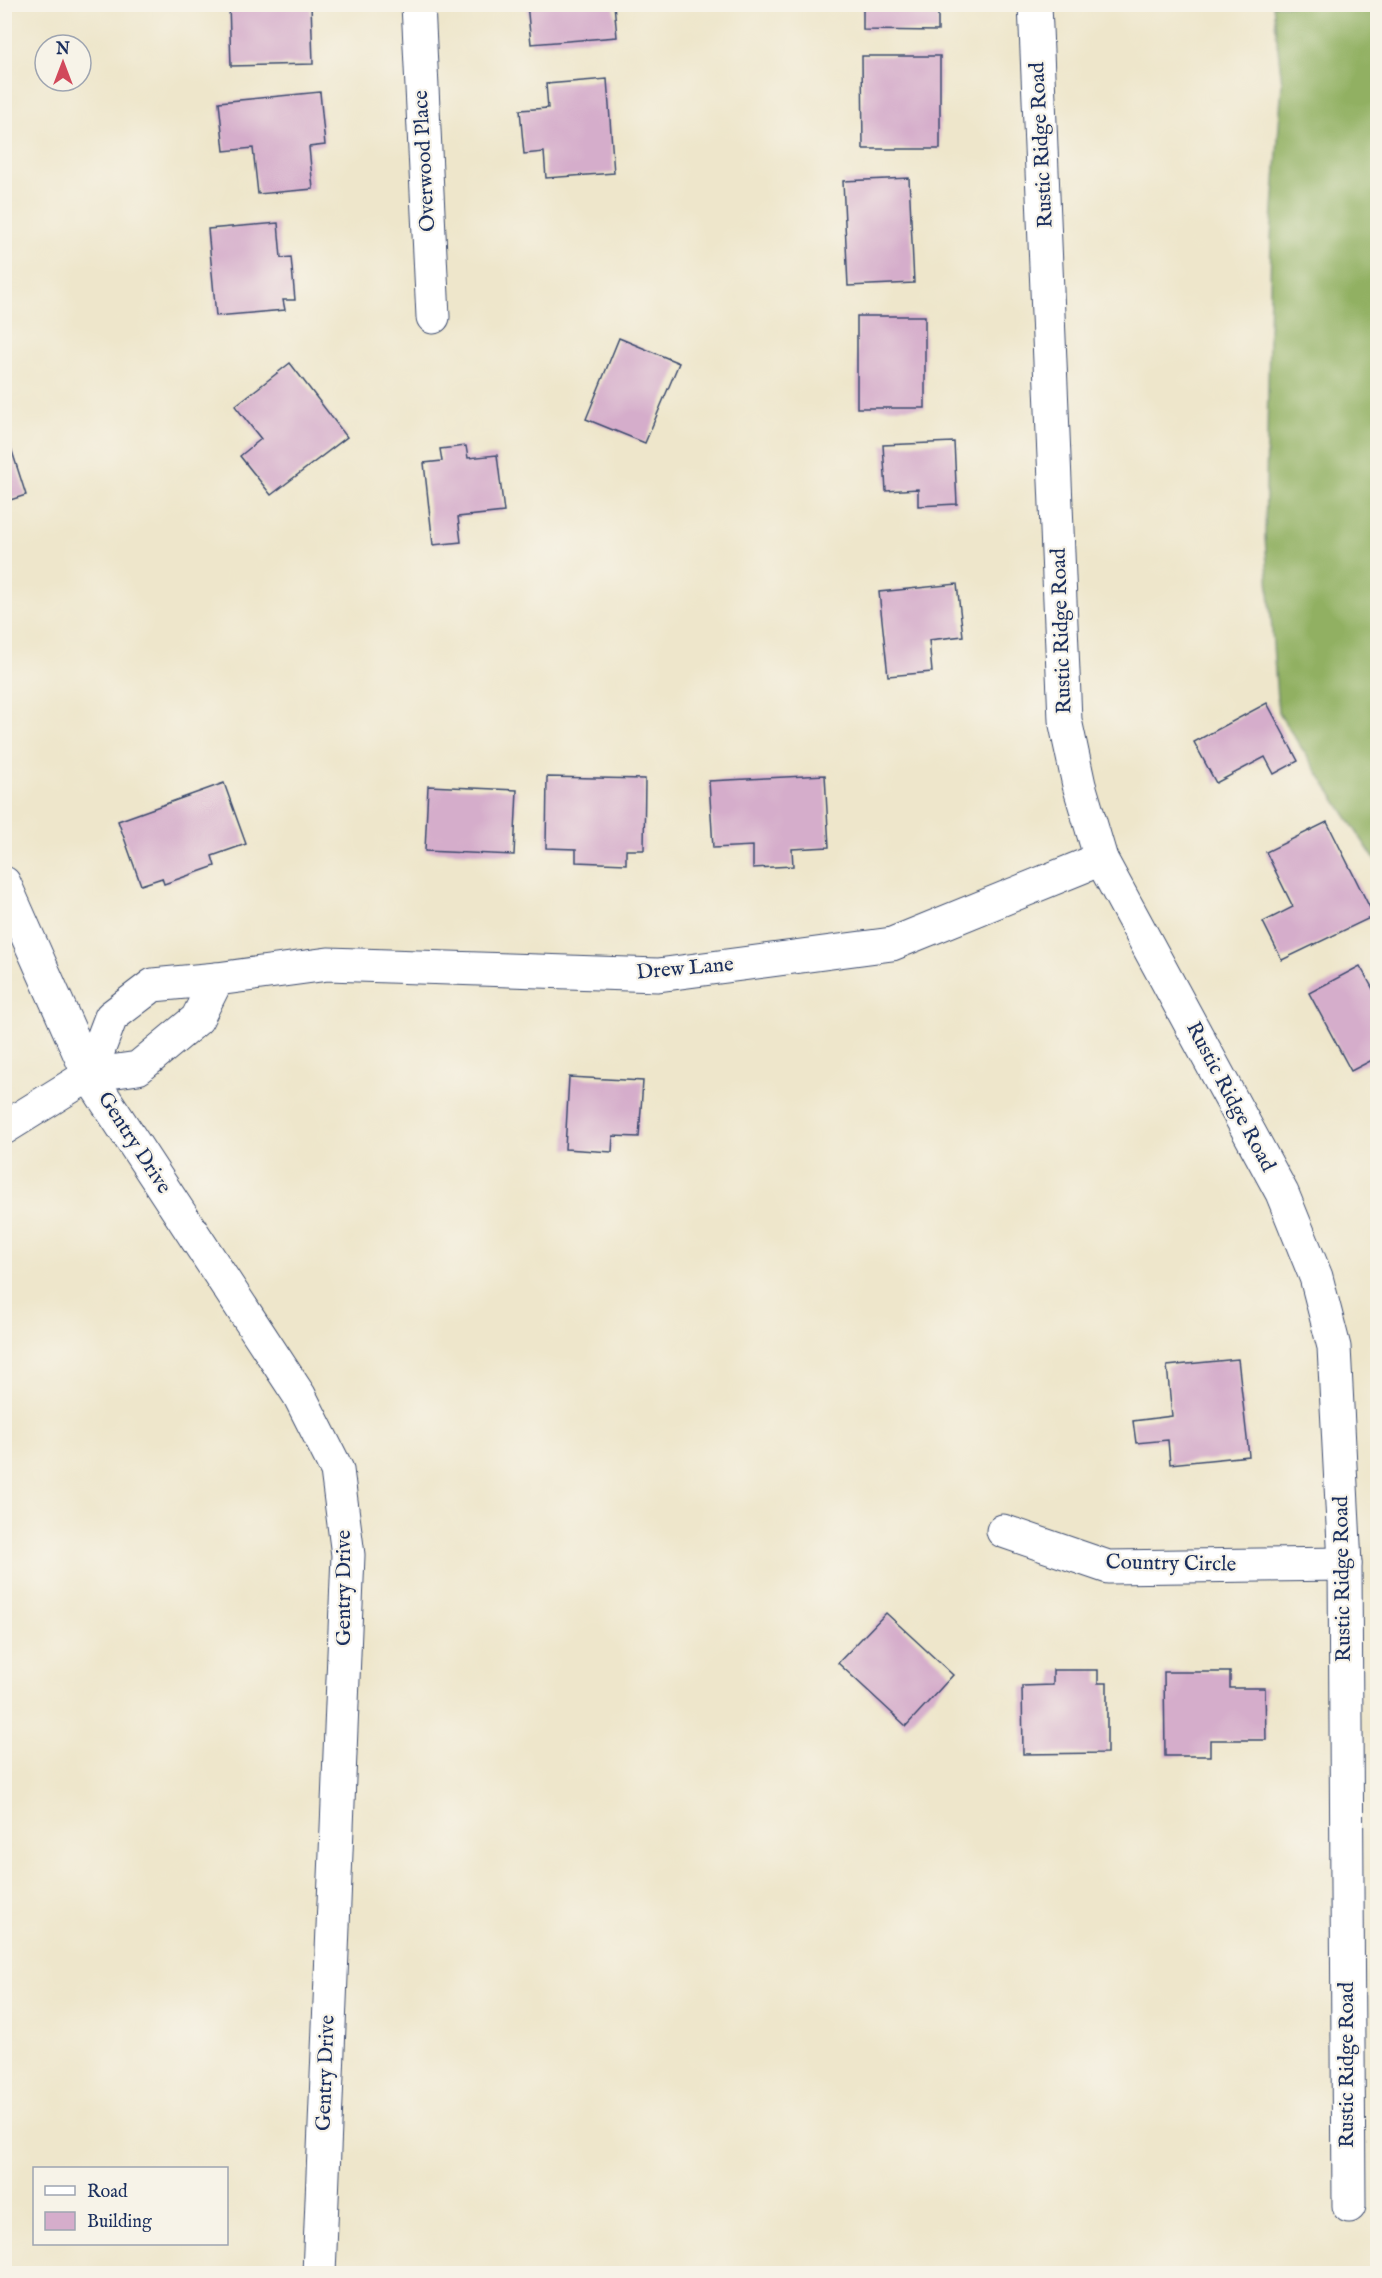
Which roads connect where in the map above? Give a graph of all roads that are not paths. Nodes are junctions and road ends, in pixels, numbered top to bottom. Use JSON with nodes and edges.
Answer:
{"nodes":[{"id":1,"x":418,"y":4,"type":"edge"},
{"id":2,"x":1035,"y":4,"type":"edge"},
{"id":3,"x":433,"y":317,"type":"dead end"},
{"id":4,"x":1101,"y":859,"type":"junction"},
{"id":5,"x":4,"y":883,"type":"edge"},
{"id":6,"x":216,"y":979,"type":"junction"},
{"id":7,"x":89,"y":1075,"type":"junction"},
{"id":8,"x":4,"y":1128,"type":"edge"},
{"id":9,"x":1003,"y":1531,"type":"dead end"},
{"id":10,"x":1345,"y":1564,"type":"junction"},
{"id":11,"x":1349,"y":2206,"type":"dead end"},
{"id":12,"x":319,"y":2274,"type":"edge"}],
"edges":[{"from":1,"to":3,"type":"street","name":"Overwood Place"},
{"from":2,"to":4,"type":"street","name":"Rustic Ridge Road"},
{"from":4,"to":6,"type":"street","name":"Drew Lane"},
{"from":4,"to":10,"type":"street","name":"Rustic Ridge Road"},
{"from":5,"to":7,"type":"street","name":"Gentry Drive"},
{"from":6,"to":7,"type":"street"},
{"from":6,"to":7,"type":"street","name":"Drew Lane"},
{"from":7,"to":8,"type":"street"},
{"from":7,"to":12,"type":"street","name":"Gentry Drive"},
{"from":9,"to":10,"type":"street","name":"Country Circle"},
{"from":10,"to":11,"type":"street","name":"Rustic Ridge Road"}]}
